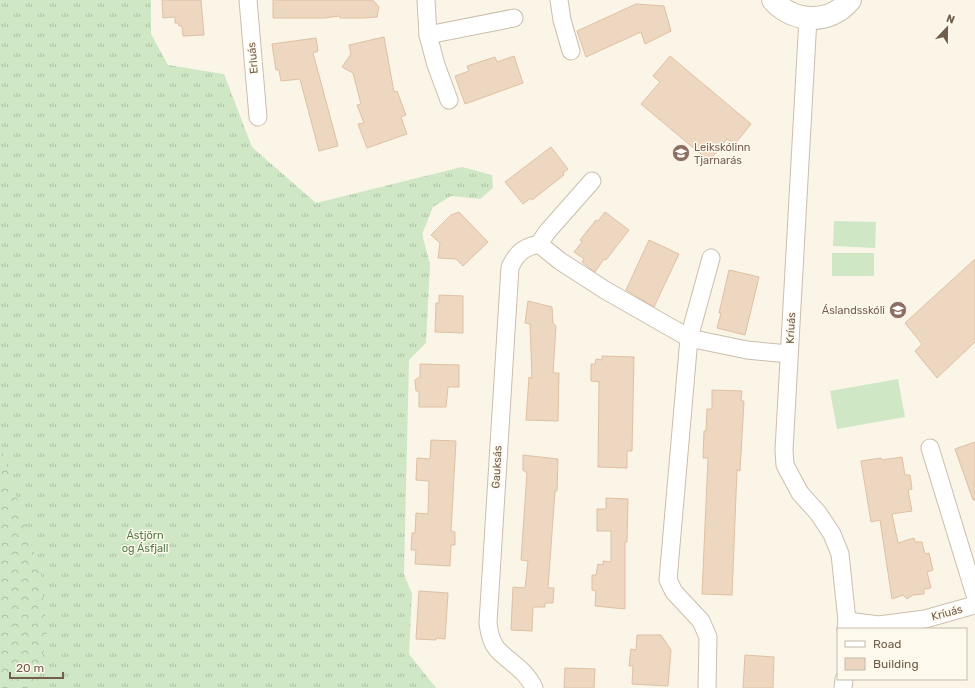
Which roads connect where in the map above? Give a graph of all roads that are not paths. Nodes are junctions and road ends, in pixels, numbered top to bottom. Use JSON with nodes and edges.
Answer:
{"nodes":[{"id":1,"x":248,"y":0,"type":"edge"},
{"id":2,"x":426,"y":0,"type":"edge"},
{"id":3,"x":559,"y":0,"type":"edge"},
{"id":4,"x":773,"y":0,"type":"edge"},
{"id":5,"x":850,"y":0,"type":"edge"},
{"id":6,"x":514,"y":18,"type":"dead end"},
{"id":7,"x":808,"y":18,"type":"junction"},
{"id":8,"x":428,"y":36,"type":"junction"},
{"id":9,"x":571,"y":51,"type":"dead end"},
{"id":10,"x":449,"y":100,"type":"dead end"},
{"id":11,"x":258,"y":117,"type":"dead end"},
{"id":12,"x":592,"y":181,"type":"dead end"},
{"id":13,"x":539,"y":244,"type":"junction"},
{"id":14,"x":711,"y":258,"type":"dead end"},
{"id":15,"x":689,"y":338,"type":"junction"},
{"id":16,"x":789,"y":354,"type":"junction"},
{"id":17,"x":930,"y":448,"type":"dead end"},
{"id":18,"x":975,"y":596,"type":"edge"},
{"id":19,"x":975,"y":605,"type":"edge"},
{"id":20,"x":846,"y":625,"type":"edge"},
{"id":21,"x":534,"y":688,"type":"edge"},
{"id":22,"x":707,"y":688,"type":"edge"}],
"edges":[{"from":1,"to":11,"type":"street","name":"Erluás"},
{"from":2,"to":8,"type":"street"},
{"from":3,"to":9,"type":"street"},
{"from":4,"to":7,"type":"street"},
{"from":5,"to":7,"type":"street"},
{"from":6,"to":8,"type":"street"},
{"from":7,"to":16,"type":"street","name":"Kríuás"},
{"from":8,"to":10,"type":"street"},
{"from":12,"to":13,"type":"street"},
{"from":13,"to":15,"type":"street"},
{"from":13,"to":21,"type":"street","name":"Gauksás"},
{"from":14,"to":15,"type":"street"},
{"from":15,"to":16,"type":"street"},
{"from":15,"to":22,"type":"street"},
{"from":16,"to":20,"type":"street","name":"Kríuás"},
{"from":17,"to":18,"type":"street","name":"Kríuás"},
{"from":19,"to":20,"type":"street","name":"Kríuás"}]}
